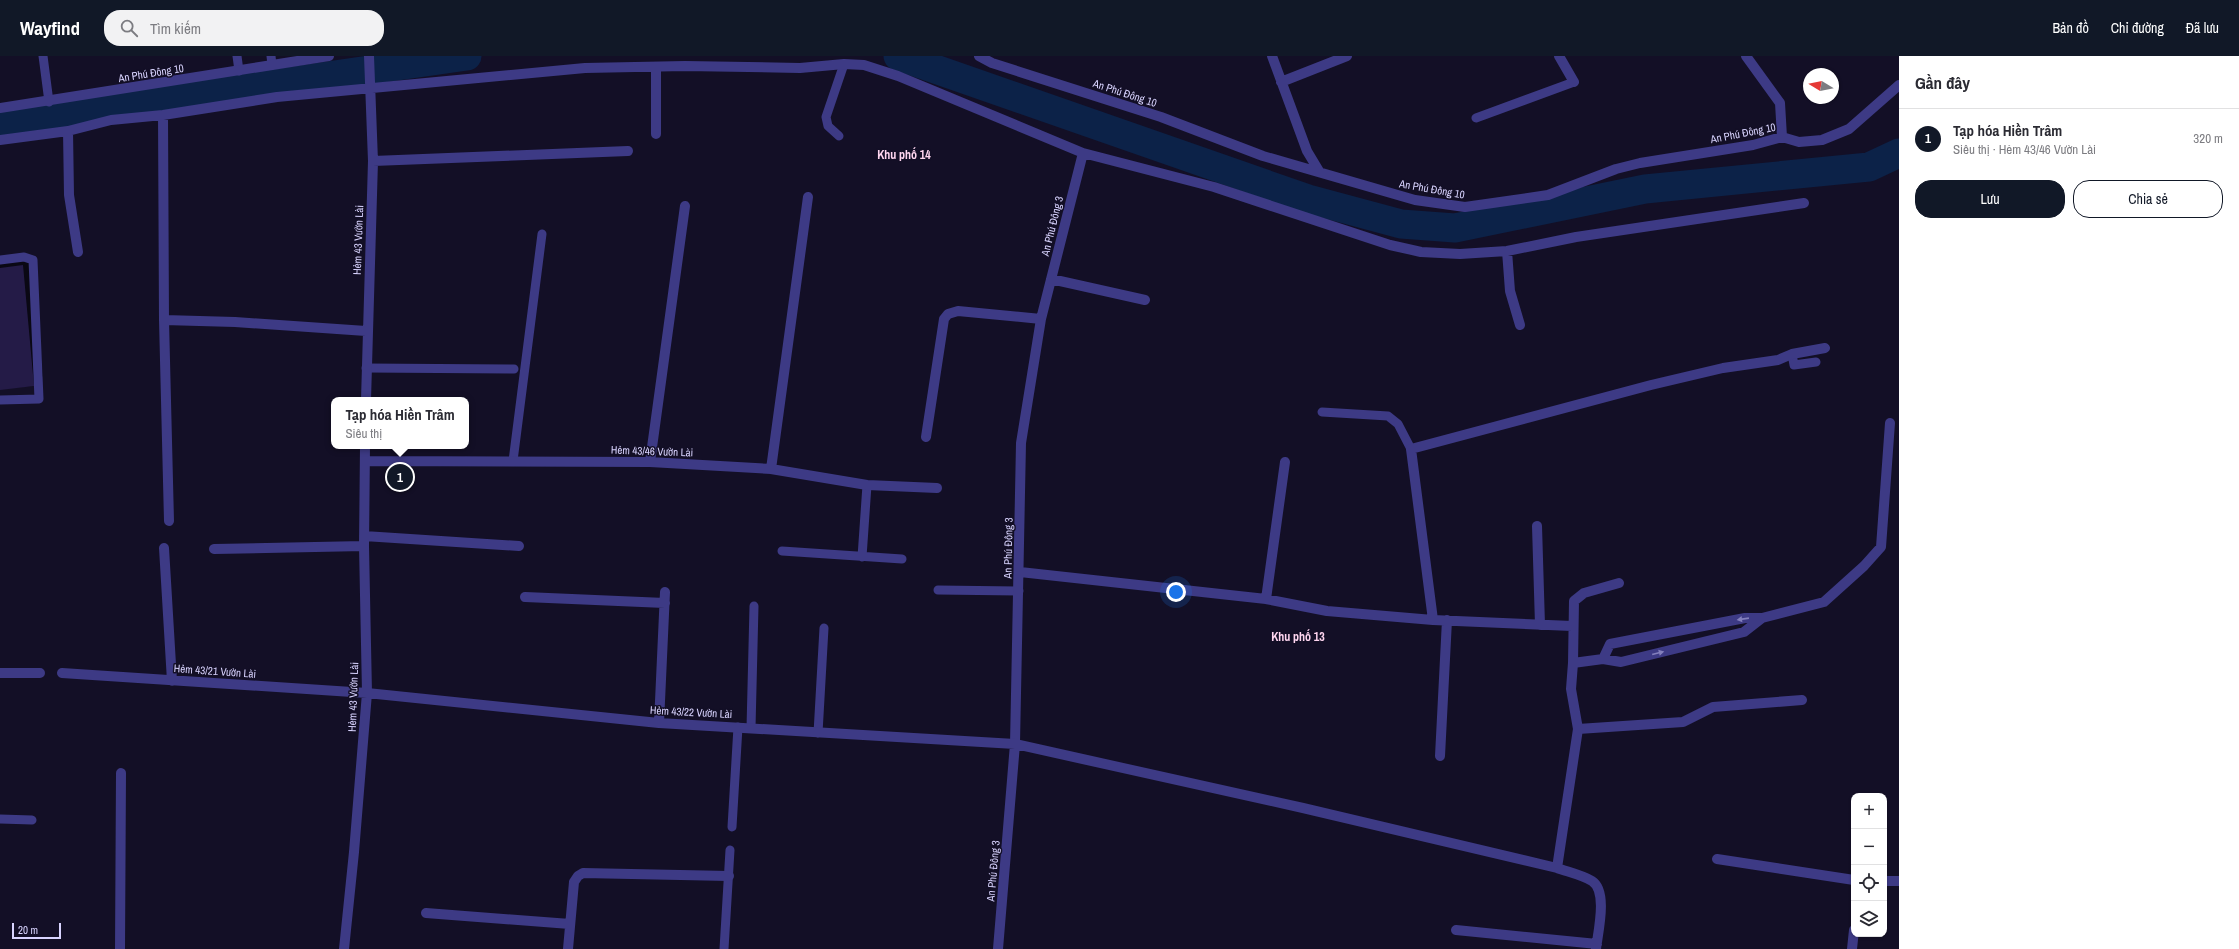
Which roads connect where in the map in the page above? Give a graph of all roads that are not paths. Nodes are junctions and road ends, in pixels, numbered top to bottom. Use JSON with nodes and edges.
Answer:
{"nodes":[{"id":1,"x":43,"y":56,"type":"edge"},
{"id":2,"x":237,"y":56,"type":"edge"},
{"id":3,"x":329,"y":56,"type":"edge"},
{"id":4,"x":369,"y":56,"type":"edge"},
{"id":5,"x":979,"y":56,"type":"edge"},
{"id":6,"x":1272,"y":56,"type":"edge"},
{"id":7,"x":1347,"y":56,"type":"edge"},
{"id":8,"x":1559,"y":56,"type":"edge"},
{"id":9,"x":1746,"y":56,"type":"edge"},
{"id":10,"x":271,"y":61,"type":"edge"},
{"id":11,"x":844,"y":64,"type":"junction"},
{"id":12,"x":656,"y":67,"type":"junction"},
{"id":13,"x":239,"y":71,"type":"junction"},
{"id":14,"x":1281,"y":82,"type":"junction"},
{"id":15,"x":1574,"y":82,"type":"joint"},
{"id":16,"x":370,"y":84,"type":"junction"},
{"id":17,"x":1899,"y":85,"type":"edge"},
{"id":18,"x":49,"y":102,"type":"junction"},
{"id":19,"x":0,"y":108,"type":"edge"},
{"id":20,"x":163,"y":115,"type":"junction"},
{"id":21,"x":1476,"y":118,"type":"dead end"},
{"id":22,"x":68,"y":132,"type":"junction"},
{"id":23,"x":656,"y":134,"type":"dead end"},
{"id":24,"x":839,"y":136,"type":"dead end"},
{"id":25,"x":1782,"y":138,"type":"junction"},
{"id":26,"x":0,"y":140,"type":"edge"},
{"id":27,"x":628,"y":151,"type":"dead end"},
{"id":28,"x":1084,"y":153,"type":"junction"},
{"id":29,"x":373,"y":161,"type":"junction"},
{"id":30,"x":1319,"y":172,"type":"junction"},
{"id":31,"x":808,"y":197,"type":"dead end"},
{"id":32,"x":1804,"y":203,"type":"dead end"},
{"id":33,"x":685,"y":206,"type":"dead end"},
{"id":34,"x":542,"y":234,"type":"dead end"},
{"id":35,"x":1507,"y":251,"type":"junction"},
{"id":36,"x":78,"y":252,"type":"dead end"},
{"id":37,"x":0,"y":260,"type":"edge"},
{"id":38,"x":1051,"y":279,"type":"junction"},
{"id":39,"x":1145,"y":300,"type":"dead end"},
{"id":40,"x":1041,"y":319,"type":"junction"},
{"id":41,"x":164,"y":320,"type":"junction"},
{"id":42,"x":1520,"y":325,"type":"dead end"},
{"id":43,"x":366,"y":331,"type":"junction"},
{"id":44,"x":1825,"y":348,"type":"dead end"},
{"id":45,"x":1792,"y":354,"type":"junction"},
{"id":46,"x":1816,"y":362,"type":"dead end"},
{"id":47,"x":366,"y":368,"type":"junction"},
{"id":48,"x":514,"y":369,"type":"dead end"},
{"id":49,"x":366,"y":397,"type":"edge"},
{"id":50,"x":0,"y":400,"type":"edge"},
{"id":51,"x":1322,"y":412,"type":"dead end"},
{"id":52,"x":1890,"y":423,"type":"dead end"},
{"id":53,"x":926,"y":437,"type":"dead end"},
{"id":54,"x":365,"y":449,"type":"edge"},
{"id":55,"x":1411,"y":449,"type":"junction"},
{"id":56,"x":365,"y":461,"type":"junction"},
{"id":57,"x":513,"y":461,"type":"junction"},
{"id":58,"x":650,"y":462,"type":"junction"},
{"id":59,"x":1285,"y":462,"type":"dead end"},
{"id":60,"x":771,"y":469,"type":"junction"},
{"id":61,"x":867,"y":485,"type":"junction"},
{"id":62,"x":937,"y":488,"type":"dead end"},
{"id":63,"x":169,"y":521,"type":"dead end"},
{"id":64,"x":1537,"y":526,"type":"dead end"},
{"id":65,"x":364,"y":541,"type":"junction"},
{"id":66,"x":519,"y":546,"type":"dead end"},
{"id":67,"x":164,"y":548,"type":"dead end"},
{"id":68,"x":214,"y":549,"type":"dead end"},
{"id":69,"x":782,"y":551,"type":"dead end"},
{"id":70,"x":862,"y":557,"type":"junction"},
{"id":71,"x":902,"y":559,"type":"dead end"},
{"id":72,"x":1020,"y":572,"type":"junction"},
{"id":73,"x":1619,"y":583,"type":"dead end"},
{"id":74,"x":938,"y":590,"type":"dead end"},
{"id":75,"x":1019,"y":591,"type":"junction"},
{"id":76,"x":665,"y":592,"type":"dead end"},
{"id":77,"x":525,"y":597,"type":"dead end"},
{"id":78,"x":1266,"y":599,"type":"junction"},
{"id":79,"x":665,"y":603,"type":"junction"},
{"id":80,"x":754,"y":606,"type":"dead end"},
{"id":81,"x":1762,"y":618,"type":"junction"},
{"id":82,"x":1433,"y":620,"type":"junction"},
{"id":83,"x":1447,"y":620,"type":"junction"},
{"id":84,"x":1540,"y":625,"type":"junction"},
{"id":85,"x":1572,"y":626,"type":"junction"},
{"id":86,"x":824,"y":628,"type":"dead end"},
{"id":87,"x":1602,"y":660,"type":"junction"},
{"id":88,"x":1573,"y":663,"type":"junction"},
{"id":89,"x":0,"y":673,"type":"edge"},
{"id":90,"x":40,"y":673,"type":"dead end"},
{"id":91,"x":62,"y":673,"type":"dead end"},
{"id":92,"x":172,"y":680,"type":"junction"},
{"id":93,"x":367,"y":693,"type":"junction"},
{"id":94,"x":1802,"y":700,"type":"dead end"},
{"id":95,"x":659,"y":723,"type":"junction"},
{"id":96,"x":738,"y":727,"type":"junction"},
{"id":97,"x":751,"y":728,"type":"junction"},
{"id":98,"x":1578,"y":730,"type":"junction"},
{"id":99,"x":818,"y":733,"type":"junction"},
{"id":100,"x":1015,"y":744,"type":"junction"},
{"id":101,"x":1440,"y":756,"type":"dead end"},
{"id":102,"x":121,"y":773,"type":"dead end"},
{"id":103,"x":0,"y":819,"type":"edge"},
{"id":104,"x":32,"y":820,"type":"dead end"},
{"id":105,"x":732,"y":827,"type":"dead end"},
{"id":106,"x":730,"y":850,"type":"dead end"},
{"id":107,"x":1717,"y":859,"type":"dead end"},
{"id":108,"x":1557,"y":868,"type":"junction"},
{"id":109,"x":729,"y":876,"type":"junction"},
{"id":110,"x":1851,"y":880,"type":"edge"},
{"id":111,"x":1887,"y":881,"type":"edge"},
{"id":112,"x":1899,"y":881,"type":"edge"},
{"id":113,"x":426,"y":913,"type":"dead end"},
{"id":114,"x":570,"y":924,"type":"junction"},
{"id":115,"x":1456,"y":930,"type":"dead end"},
{"id":116,"x":1853,"y":937,"type":"edge"},
{"id":117,"x":1597,"y":947,"type":"edge"},
{"id":118,"x":120,"y":949,"type":"edge"},
{"id":119,"x":344,"y":949,"type":"edge"},
{"id":120,"x":568,"y":949,"type":"edge"},
{"id":121,"x":724,"y":949,"type":"edge"},
{"id":122,"x":998,"y":949,"type":"edge"},
{"id":123,"x":1852,"y":949,"type":"edge"}],
"edges":[{"from":1,"to":18,"type":"lane"},
{"from":2,"to":13,"type":"lane"},
{"from":3,"to":10,"type":"street","name":"An Phú Đông 10"},
{"from":4,"to":16,"type":"street","name":"Hẻm 43 Vườn Lài"},
{"from":5,"to":30,"type":"street","name":"An Phú Đông 10"},
{"from":6,"to":14,"type":"street"},
{"from":7,"to":14,"type":"street"},
{"from":8,"to":15,"type":"street"},
{"from":9,"to":25,"type":"street"},
{"from":10,"to":13,"type":"street","name":"An Phú Đông 10"},
{"from":11,"to":12,"type":"street"},
{"from":11,"to":24,"type":"lane"},
{"from":11,"to":28,"type":"street"},
{"from":12,"to":16,"type":"street"},
{"from":12,"to":23,"type":"street"},
{"from":13,"to":18,"type":"street","name":"An Phú Đông 10"},
{"from":14,"to":30,"type":"street"},
{"from":15,"to":21,"type":"lane"},
{"from":16,"to":20,"type":"street"},
{"from":16,"to":29,"type":"street","name":"Hẻm 43 Vườn Lài"},
{"from":17,"to":25,"type":"street","name":"An Phú Đông 10"},
{"from":18,"to":19,"type":"street","name":"An Phú Đông 10"},
{"from":20,"to":22,"type":"street"},
{"from":20,"to":41,"type":"street"},
{"from":22,"to":26,"type":"street"},
{"from":22,"to":36,"type":"street"},
{"from":25,"to":30,"type":"street","name":"An Phú Đông 10"},
{"from":27,"to":29,"type":"street"},
{"from":28,"to":35,"type":"street"},
{"from":28,"to":38,"type":"street","name":"An Phú Đông 3"},
{"from":29,"to":43,"type":"street","name":"Hẻm 43 Vườn Lài"},
{"from":31,"to":60,"type":"street"},
{"from":32,"to":35,"type":"street"},
{"from":33,"to":58,"type":"street"},
{"from":34,"to":57,"type":"lane"},
{"from":35,"to":42,"type":"street"},
{"from":37,"to":50,"type":"lane"},
{"from":38,"to":39,"type":"street"},
{"from":38,"to":40,"type":"street","name":"An Phú Đông 3"},
{"from":40,"to":53,"type":"street"},
{"from":40,"to":72,"type":"street","name":"An Phú Đông 3"},
{"from":41,"to":43,"type":"street"},
{"from":41,"to":63,"type":"street"},
{"from":43,"to":47,"type":"street","name":"Hẻm 43 Vườn Lài"},
{"from":44,"to":45,"type":"street"},
{"from":45,"to":46,"type":"lane"},
{"from":45,"to":55,"type":"street"},
{"from":47,"to":48,"type":"lane"},
{"from":47,"to":49,"type":"street","name":"Hẻm 43 Vườn Lài"},
{"from":51,"to":55,"type":"lane"},
{"from":52,"to":81,"type":"street"},
{"from":54,"to":56,"type":"street","name":"Hẻm 43 Vườn Lài"},
{"from":55,"to":82,"type":"street"},
{"from":56,"to":57,"type":"street","name":"Hẻm 43/46 Vườn Lài"},
{"from":56,"to":65,"type":"street","name":"Hẻm 43 Vườn Lài"},
{"from":57,"to":58,"type":"street","name":"Hẻm 43/46 Vườn Lài"},
{"from":58,"to":60,"type":"street","name":"Hẻm 43/46 Vườn Lài"},
{"from":59,"to":78,"type":"street"},
{"from":60,"to":61,"type":"street","name":"Hẻm 43/46 Vườn Lài"},
{"from":61,"to":62,"type":"street","name":"Hẻm 43/46 Vườn Lài"},
{"from":61,"to":70,"type":"lane"},
{"from":64,"to":84,"type":"street"},
{"from":65,"to":66,"type":"street"},
{"from":65,"to":68,"type":"street"},
{"from":65,"to":93,"type":"street","name":"Hẻm 43 Vườn Lài"},
{"from":67,"to":92,"type":"street"},
{"from":69,"to":70,"type":"lane"},
{"from":70,"to":71,"type":"lane"},
{"from":72,"to":75,"type":"street","name":"An Phú Đông 3"},
{"from":72,"to":78,"type":"street"},
{"from":73,"to":85,"type":"street"},
{"from":74,"to":75,"type":"lane"},
{"from":75,"to":100,"type":"street","name":"An Phú Đông 3"},
{"from":76,"to":79,"type":"street"},
{"from":77,"to":79,"type":"street"},
{"from":78,"to":82,"type":"street"},
{"from":79,"to":95,"type":"street"},
{"from":80,"to":97,"type":"lane"},
{"from":87,"to":81,"type":"street","one_way":true},
{"from":81,"to":87,"type":"street","one_way":true},
{"from":82,"to":83,"type":"street"},
{"from":83,"to":84,"type":"street"},
{"from":83,"to":101,"type":"street"},
{"from":84,"to":85,"type":"street"},
{"from":85,"to":88,"type":"street"},
{"from":86,"to":99,"type":"lane"},
{"from":87,"to":88,"type":"street"},
{"from":88,"to":98,"type":"street"},
{"from":89,"to":90,"type":"street"},
{"from":91,"to":92,"type":"street","name":"Hẻm 43/21 Vườn Lài"},
{"from":92,"to":93,"type":"street","name":"Hẻm 43/21 Vườn Lài"},
{"from":93,"to":95,"type":"street","name":"Hẻm 43/22 Vườn Lài"},
{"from":93,"to":119,"type":"street","name":"Hẻm 43 Vườn Lài"},
{"from":94,"to":98,"type":"street"},
{"from":95,"to":96,"type":"street","name":"Hẻm 43/22 Vườn Lài"},
{"from":96,"to":97,"type":"street","name":"Hẻm 43/22 Vườn Lài"},
{"from":96,"to":105,"type":"lane"},
{"from":97,"to":99,"type":"street","name":"Hẻm 43/22 Vườn Lài"},
{"from":98,"to":108,"type":"street"},
{"from":99,"to":100,"type":"street","name":"Hẻm 43/22 Vườn Lài"},
{"from":100,"to":108,"type":"street","name":"Hẻm 43/22 Vườn Lài"},
{"from":100,"to":122,"type":"street","name":"An Phú Đông 3"},
{"from":102,"to":118,"type":"street"},
{"from":103,"to":104,"type":"lane"},
{"from":106,"to":109,"type":"lane"},
{"from":107,"to":110,"type":"street"},
{"from":108,"to":117,"type":"street","name":"Hẻm 43/22 Vườn Lài"},
{"from":109,"to":114,"type":"street"},
{"from":109,"to":121,"type":"lane"},
{"from":111,"to":112,"type":"street"},
{"from":113,"to":114,"type":"street"},
{"from":114,"to":120,"type":"street"},
{"from":115,"to":117,"type":"street"},
{"from":116,"to":123,"type":"street"}]}
